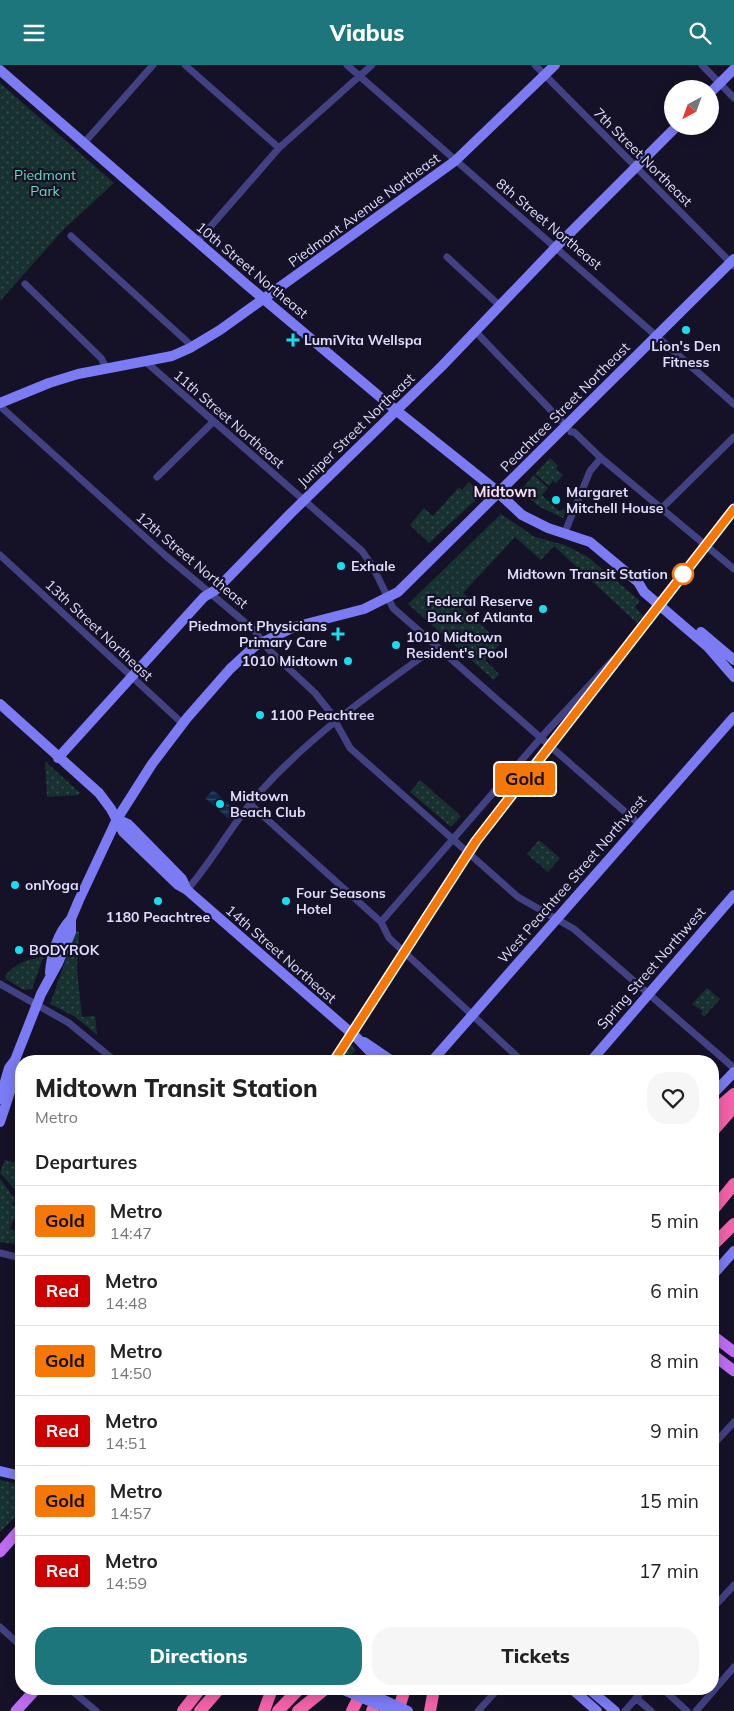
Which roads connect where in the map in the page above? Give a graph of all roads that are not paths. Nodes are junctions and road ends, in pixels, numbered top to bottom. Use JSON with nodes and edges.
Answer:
{"nodes":[{"id":1,"x":153,"y":65,"type":"edge"},
{"id":2,"x":185,"y":65,"type":"edge"},
{"id":3,"x":347,"y":65,"type":"edge"},
{"id":4,"x":372,"y":65,"type":"edge"},
{"id":5,"x":534,"y":65,"type":"edge"},
{"id":6,"x":556,"y":65,"type":"edge"},
{"id":7,"x":702,"y":65,"type":"edge"},
{"id":8,"x":734,"y":69,"type":"edge"},
{"id":9,"x":0,"y":70,"type":"edge"},
{"id":10,"x":545,"y":75,"type":"junction"},
{"id":11,"x":360,"y":77,"type":"junction"},
{"id":12,"x":720,"y":83,"type":"junction"},
{"id":13,"x":734,"y":98,"type":"edge"},
{"id":14,"x":668,"y":135,"type":"edge"},
{"id":15,"x":84,"y":143,"type":"junction"},
{"id":16,"x":279,"y":147,"type":"junction"},
{"id":17,"x":456,"y":161,"type":"junction"},
{"id":18,"x":636,"y":168,"type":"junction"},
{"id":19,"x":71,"y":236,"type":"dead end"},
{"id":20,"x":196,"y":242,"type":"junction"},
{"id":21,"x":556,"y":247,"type":"junction"},
{"id":22,"x":447,"y":257,"type":"dead end"},
{"id":23,"x":733,"y":263,"type":"edge"},
{"id":24,"x":25,"y":284,"type":"dead end"},
{"id":25,"x":264,"y":300,"type":"junction"},
{"id":26,"x":499,"y":305,"type":"junction"},
{"id":27,"x":475,"y":331,"type":"junction"},
{"id":28,"x":657,"y":335,"type":"junction"},
{"id":29,"x":193,"y":347,"type":"junction"},
{"id":30,"x":146,"y":362,"type":"junction"},
{"id":31,"x":106,"y":367,"type":"junction"},
{"id":32,"x":0,"y":404,"type":"edge"},
{"id":33,"x":734,"y":404,"type":"edge"},
{"id":34,"x":397,"y":411,"type":"junction"},
{"id":35,"x":213,"y":422,"type":"junction"},
{"id":36,"x":568,"y":428,"type":"junction"},
{"id":37,"x":734,"y":437,"type":"edge"},
{"id":38,"x":601,"y":457,"type":"junction"},
{"id":39,"x":157,"y":477,"type":"dead end"},
{"id":40,"x":498,"y":493,"type":"junction"},
{"id":41,"x":303,"y":501,"type":"junction"},
{"id":42,"x":663,"y":507,"type":"junction"},
{"id":43,"x":565,"y":532,"type":"junction"},
{"id":44,"x":0,"y":555,"type":"edge"},
{"id":45,"x":734,"y":569,"type":"edge"},
{"id":46,"x":638,"y":582,"type":"junction"},
{"id":47,"x":211,"y":593,"type":"junction"},
{"id":48,"x":388,"y":598,"type":"junction"},
{"id":49,"x":263,"y":641,"type":"junction"},
{"id":50,"x":436,"y":647,"type":"junction"},
{"id":51,"x":613,"y":660,"type":"dead end"},
{"id":52,"x":734,"y":660,"type":"edge"},
{"id":53,"x":131,"y":676,"type":"junction"},
{"id":54,"x":734,"y":677,"type":"edge"},
{"id":55,"x":0,"y":704,"type":"edge"},
{"id":56,"x":734,"y":717,"type":"edge"},
{"id":57,"x":336,"y":722,"type":"junction"},
{"id":58,"x":182,"y":723,"type":"junction"},
{"id":59,"x":540,"y":738,"type":"junction"},
{"id":60,"x":58,"y":757,"type":"junction"},
{"id":61,"x":250,"y":804,"type":"junction"},
{"id":62,"x":117,"y":819,"type":"junction"},
{"id":63,"x":640,"y":825,"type":"junction"},
{"id":64,"x":453,"y":839,"type":"junction"},
{"id":65,"x":187,"y":890,"type":"junction"},
{"id":66,"x":734,"y":895,"type":"edge"},
{"id":67,"x":557,"y":919,"type":"junction"},
{"id":68,"x":381,"y":922,"type":"junction"},
{"id":69,"x":0,"y":984,"type":"edge"},
{"id":70,"x":649,"y":992,"type":"junction"},
{"id":71,"x":37,"y":1005,"type":"junction"},
{"id":72,"x":473,"y":1015,"type":"junction"},
{"id":73,"x":357,"y":1038,"type":"junction"},
{"id":74,"x":17,"y":1055,"type":"edge"},
{"id":75,"x":108,"y":1055,"type":"edge"},
{"id":76,"x":373,"y":1055,"type":"edge"},
{"id":77,"x":383,"y":1055,"type":"edge"},
{"id":78,"x":437,"y":1055,"type":"edge"},
{"id":79,"x":515,"y":1055,"type":"edge"},
{"id":80,"x":596,"y":1055,"type":"edge"},
{"id":81,"x":15,"y":1060,"type":"edge"},
{"id":82,"x":734,"y":1067,"type":"edge"},
{"id":83,"x":734,"y":1072,"type":"edge"},
{"id":84,"x":15,"y":1074,"type":"edge"},
{"id":85,"x":719,"y":1088,"type":"edge"},
{"id":86,"x":734,"y":1094,"type":"edge"},
{"id":87,"x":0,"y":1099,"type":"edge"},
{"id":88,"x":719,"y":1107,"type":"edge"},
{"id":89,"x":734,"y":1107,"type":"edge"},
{"id":90,"x":0,"y":1122,"type":"edge"},
{"id":91,"x":719,"y":1123,"type":"edge"},
{"id":92,"x":734,"y":1184,"type":"edge"},
{"id":93,"x":719,"y":1202,"type":"edge"},
{"id":94,"x":734,"y":1224,"type":"edge"},
{"id":95,"x":719,"y":1239,"type":"edge"},
{"id":96,"x":734,"y":1251,"type":"edge"},
{"id":97,"x":0,"y":1253,"type":"edge"},
{"id":98,"x":15,"y":1257,"type":"edge"},
{"id":99,"x":719,"y":1268,"type":"edge"},
{"id":100,"x":719,"y":1340,"type":"edge"},
{"id":101,"x":734,"y":1352,"type":"edge"},
{"id":102,"x":719,"y":1359,"type":"edge"},
{"id":103,"x":734,"y":1371,"type":"edge"},
{"id":104,"x":734,"y":1422,"type":"edge"},
{"id":105,"x":719,"y":1439,"type":"edge"},
{"id":106,"x":0,"y":1471,"type":"edge"},
{"id":107,"x":15,"y":1474,"type":"edge"},
{"id":108,"x":15,"y":1535,"type":"edge"},
{"id":109,"x":0,"y":1552,"type":"edge"},
{"id":110,"x":734,"y":1585,"type":"edge"},
{"id":111,"x":719,"y":1601,"type":"edge"},
{"id":112,"x":0,"y":1627,"type":"edge"},
{"id":113,"x":15,"y":1641,"type":"edge"},
{"id":114,"x":734,"y":1667,"type":"edge"},
{"id":115,"x":719,"y":1684,"type":"edge"},
{"id":116,"x":31,"y":1695,"type":"edge"},
{"id":117,"x":77,"y":1695,"type":"edge"},
{"id":118,"x":195,"y":1695,"type":"edge"},
{"id":119,"x":214,"y":1695,"type":"edge"},
{"id":120,"x":269,"y":1695,"type":"edge"},
{"id":121,"x":294,"y":1695,"type":"edge"},
{"id":122,"x":318,"y":1695,"type":"edge"},
{"id":123,"x":355,"y":1695,"type":"edge"},
{"id":124,"x":359,"y":1695,"type":"edge"},
{"id":125,"x":374,"y":1695,"type":"edge"},
{"id":126,"x":379,"y":1695,"type":"edge"},
{"id":127,"x":403,"y":1695,"type":"edge"},
{"id":128,"x":434,"y":1695,"type":"edge"},
{"id":129,"x":493,"y":1695,"type":"edge"},
{"id":130,"x":579,"y":1695,"type":"edge"},
{"id":131,"x":596,"y":1695,"type":"edge"},
{"id":132,"x":636,"y":1695,"type":"edge"},
{"id":133,"x":640,"y":1695,"type":"edge"},
{"id":134,"x":670,"y":1695,"type":"edge"},
{"id":135,"x":710,"y":1695,"type":"edge"},
{"id":136,"x":430,"y":1708,"type":"edge"},
{"id":137,"x":16,"y":1711,"type":"edge"},
{"id":138,"x":96,"y":1711,"type":"edge"},
{"id":139,"x":183,"y":1711,"type":"edge"},
{"id":140,"x":200,"y":1711,"type":"edge"},
{"id":141,"x":264,"y":1711,"type":"edge"},
{"id":142,"x":278,"y":1711,"type":"edge"},
{"id":143,"x":298,"y":1711,"type":"edge"},
{"id":144,"x":352,"y":1711,"type":"edge"},
{"id":145,"x":372,"y":1711,"type":"edge"},
{"id":146,"x":393,"y":1711,"type":"edge"},
{"id":147,"x":398,"y":1711,"type":"edge"},
{"id":148,"x":408,"y":1711,"type":"edge"},
{"id":149,"x":478,"y":1711,"type":"edge"},
{"id":150,"x":597,"y":1711,"type":"edge"},
{"id":151,"x":614,"y":1711,"type":"edge"},
{"id":152,"x":625,"y":1711,"type":"edge"},
{"id":153,"x":651,"y":1711,"type":"edge"},
{"id":154,"x":687,"y":1711,"type":"edge"},
{"id":155,"x":696,"y":1711,"type":"edge"}],
"edges":[{"from":1,"to":15,"type":"street"},
{"from":2,"to":16,"type":"street"},
{"from":3,"to":11,"type":"street","name":"8th Street Northeast"},
{"from":4,"to":11,"type":"street"},
{"from":5,"to":10,"type":"street","name":"7th Street Northeast"},
{"from":6,"to":10,"type":"main road","name":"Piedmont Avenue Northeast"},
{"from":7,"to":12,"type":"street"},
{"from":8,"to":12,"type":"main road"},
{"from":9,"to":15,"type":"main road","name":"10th Street Northeast"},
{"from":10,"to":17,"type":"main road","name":"Piedmont Avenue Northeast"},
{"from":10,"to":18,"type":"street","name":"7th Street Northeast"},
{"from":11,"to":16,"type":"street"},
{"from":11,"to":17,"type":"street","name":"8th Street Northeast"},
{"from":12,"to":13,"type":"street"},
{"from":14,"to":18,"type":"main road","name":"Juniper Street Northeast"},
{"from":15,"to":20,"type":"main road","name":"10th Street Northeast"},
{"from":16,"to":20,"type":"street"},
{"from":17,"to":21,"type":"street","name":"8th Street Northeast"},
{"from":17,"to":25,"type":"main road","name":"Piedmont Avenue Northeast"},
{"from":18,"to":21,"type":"main road","name":"Juniper Street Northeast"},
{"from":18,"to":23,"type":"street","name":"7th Street Northeast"},
{"from":19,"to":29,"type":"street"},
{"from":20,"to":25,"type":"main road","name":"10th Street Northeast"},
{"from":21,"to":26,"type":"main road","name":"Juniper Street Northeast"},
{"from":21,"to":28,"type":"street","name":"8th Street Northeast"},
{"from":22,"to":26,"type":"street"},
{"from":23,"to":28,"type":"main road","name":"Peachtree Street Northeast"},
{"from":24,"to":31,"type":"street"},
{"from":25,"to":29,"type":"main road","name":"Piedmont Avenue Northeast"},
{"from":25,"to":34,"type":"main road","name":"10th Street Northeast"},
{"from":26,"to":27,"type":"main road","name":"Juniper Street Northeast"},
{"from":27,"to":34,"type":"main road","name":"Juniper Street Northeast"},
{"from":27,"to":36,"type":"street"},
{"from":28,"to":33,"type":"street","name":"8th Street Northeast"},
{"from":28,"to":36,"type":"main road","name":"Peachtree Street Northeast"},
{"from":29,"to":30,"type":"main road","name":"Piedmont Avenue Northeast"},
{"from":30,"to":31,"type":"main road","name":"Piedmont Avenue Northeast"},
{"from":30,"to":35,"type":"street","name":"11th Street Northeast"},
{"from":31,"to":32,"type":"main road","name":"Piedmont Avenue Northeast"},
{"from":32,"to":47,"type":"street","name":"12th Street Northeast"},
{"from":34,"to":40,"type":"main road","name":"10th Street Northeast"},
{"from":34,"to":41,"type":"main road","name":"Juniper Street Northeast"},
{"from":35,"to":39,"type":"street"},
{"from":35,"to":41,"type":"street","name":"11th Street Northeast"},
{"from":36,"to":38,"type":"street"},
{"from":36,"to":40,"type":"main road","name":"Peachtree Street Northeast"},
{"from":37,"to":42,"type":"street"},
{"from":38,"to":42,"type":"street"},
{"from":38,"to":43,"type":"street"},
{"from":40,"to":43,"type":"main road","name":"10th Street Northeast"},
{"from":40,"to":48,"type":"main road","name":"Peachtree Street Northeast"},
{"from":41,"to":47,"type":"main road","name":"Juniper Street Northeast"},
{"from":41,"to":48,"type":"street","name":"11th Street Northeast"},
{"from":42,"to":45,"type":"street"},
{"from":43,"to":46,"type":"main road","name":"10th Street Northeast"},
{"from":44,"to":53,"type":"street","name":"13th Street Northeast"},
{"from":46,"to":52,"type":"main road","name":"10th Street Northeast"},
{"from":46,"to":54,"type":"main road","name":"10th Street Northeast"},
{"from":47,"to":49,"type":"street","name":"12th Street Northeast"},
{"from":47,"to":53,"type":"main road","name":"Juniper Street Northeast"},
{"from":48,"to":49,"type":"main road","name":"Peachtree Street Northeast"},
{"from":48,"to":50,"type":"street","name":"11th Street Northeast"},
{"from":49,"to":57,"type":"street","name":"12th Street Northeast"},
{"from":49,"to":58,"type":"main road","name":"Peachtree Street Northeast"},
{"from":50,"to":57,"type":"street"},
{"from":50,"to":59,"type":"street","name":"11th Street Northeast"},
{"from":51,"to":59,"type":"street"},
{"from":53,"to":58,"type":"street","name":"13th Street Northeast"},
{"from":53,"to":60,"type":"main road","name":"Juniper Street Northeast"},
{"from":55,"to":60,"type":"main road","name":"14th Street Northeast"},
{"from":56,"to":63,"type":"main road","name":"West Peachtree Street Northwest"},
{"from":57,"to":61,"type":"street"},
{"from":57,"to":64,"type":"street","name":"12th Street Northeast"},
{"from":58,"to":62,"type":"main road","name":"Peachtree Street Northeast"},
{"from":59,"to":63,"type":"street","name":"11th Street Northeast"},
{"from":59,"to":64,"type":"street"},
{"from":60,"to":62,"type":"main road","name":"14th Street Northeast"},
{"from":61,"to":65,"type":"street"},
{"from":61,"to":68,"type":"street"},
{"from":62,"to":65,"type":"main road","name":"14th Street Northeast"},
{"from":62,"to":71,"type":"main road","name":"Peachtree Street Northeast"},
{"from":63,"to":67,"type":"main road","name":"West Peachtree Street Northwest"},
{"from":64,"to":67,"type":"street","name":"12th Street Northeast"},
{"from":64,"to":68,"type":"street"},
{"from":65,"to":73,"type":"main road","name":"14th Street Northeast"},
{"from":66,"to":70,"type":"main road","name":"Spring Street Northwest"},
{"from":67,"to":70,"type":"street","name":"12th Street Northeast"},
{"from":67,"to":72,"type":"main road","name":"West Peachtree Street Northwest"},
{"from":68,"to":72,"type":"street"},
{"from":69,"to":71,"type":"street"},
{"from":70,"to":80,"type":"main road","name":"Spring Street Northwest"},
{"from":70,"to":82,"type":"street","name":"12th Street Northeast"},
{"from":71,"to":74,"type":"main road","name":"Peachtree Street Northeast"},
{"from":71,"to":75,"type":"street"},
{"from":72,"to":78,"type":"main road","name":"West Peachtree Street Northwest"},
{"from":72,"to":79,"type":"street"},
{"from":73,"to":76,"type":"main road","name":"14th Street Northeast"},
{"from":73,"to":77,"type":"main road","name":"14th Street Northeast"},
{"from":81,"to":87,"type":"main road","name":"Peachtree Street Northeast"},
{"from":83,"to":85,"type":"main road"},
{"from":84,"to":90,"type":"main road","name":"Peachtree Street Northeast"},
{"from":86,"to":88,"type":"highway"},
{"from":89,"to":91,"type":"highway"},
{"from":92,"to":93,"type":"highway"},
{"from":94,"to":95,"type":"highway"},
{"from":96,"to":99,"type":"main road"},
{"from":97,"to":98,"type":"street"},
{"from":100,"to":101,"type":"main road"},
{"from":102,"to":103,"type":"main road"},
{"from":104,"to":105,"type":"street"},
{"from":106,"to":107,"type":"main road"},
{"from":108,"to":109,"type":"main road"},
{"from":110,"to":111,"type":"street"},
{"from":112,"to":113,"type":"street"},
{"from":114,"to":115,"type":"street"},
{"from":116,"to":137,"type":"main road"},
{"from":117,"to":138,"type":"street"},
{"from":118,"to":139,"type":"highway"},
{"from":119,"to":140,"type":"highway"},
{"from":120,"to":141,"type":"highway"},
{"from":121,"to":142,"type":"highway"},
{"from":122,"to":143,"type":"highway"},
{"from":123,"to":146,"type":"main road","bridge":true},
{"from":124,"to":144,"type":"highway"},
{"from":125,"to":148,"type":"main road","bridge":true},
{"from":126,"to":145,"type":"highway"},
{"from":127,"to":147,"type":"highway"},
{"from":128,"to":136,"type":"highway"},
{"from":129,"to":149,"type":"street"},
{"from":130,"to":150,"type":"main road"},
{"from":131,"to":151,"type":"main road"},
{"from":132,"to":152,"type":"street"},
{"from":133,"to":153,"type":"street"},
{"from":134,"to":154,"type":"street"},
{"from":135,"to":155,"type":"street"}]}
